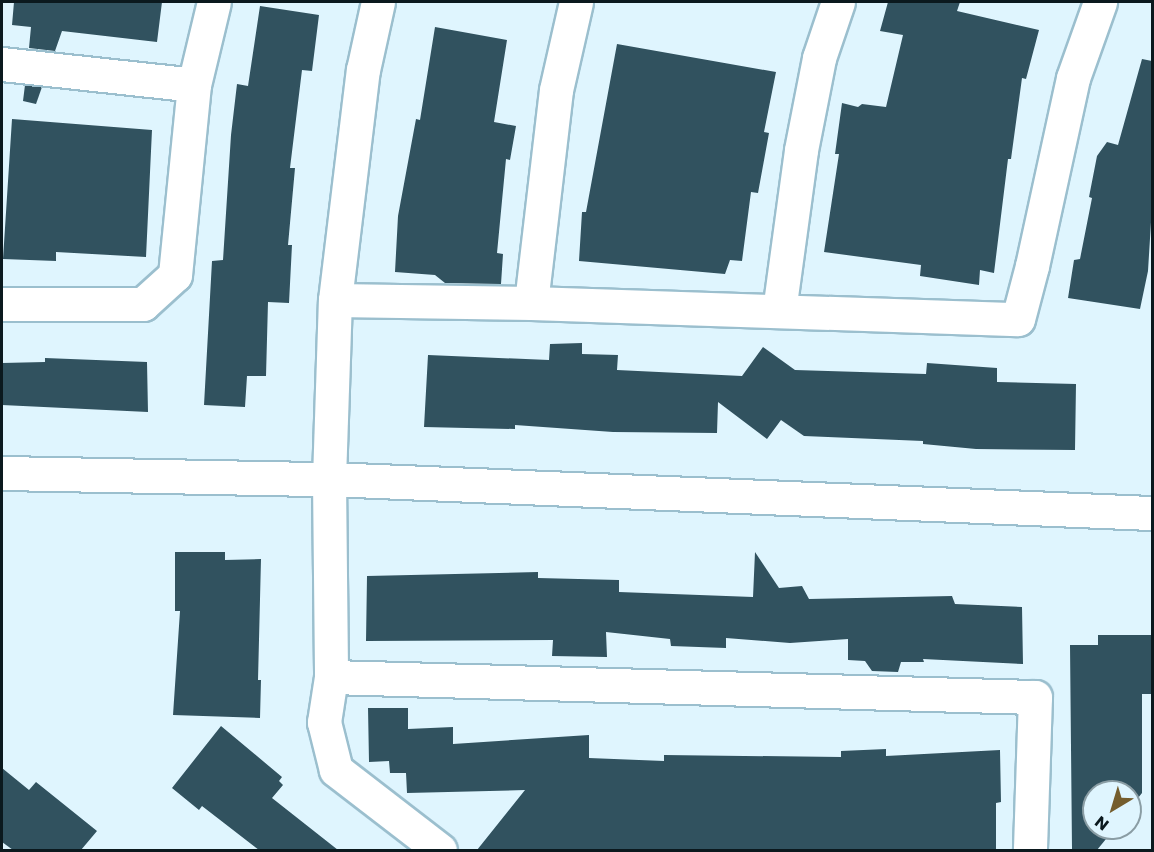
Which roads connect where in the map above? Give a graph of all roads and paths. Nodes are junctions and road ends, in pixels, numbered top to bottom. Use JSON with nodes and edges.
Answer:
{"nodes":[{"id":1,"x":214,"y":2,"type":"edge"},
{"id":2,"x":378,"y":2,"type":"edge"},
{"id":3,"x":576,"y":2,"type":"edge"},
{"id":4,"x":838,"y":2,"type":"edge"},
{"id":5,"x":1100,"y":2,"type":"edge"},
{"id":6,"x":2,"y":63,"type":"edge"},
{"id":7,"x":194,"y":85,"type":"junction"},
{"id":8,"x":335,"y":300,"type":"junction"},
{"id":9,"x":531,"y":303,"type":"junction"},
{"id":10,"x":2,"y":304,"type":"edge"},
{"id":11,"x":779,"y":311,"type":"junction"},
{"id":12,"x":2,"y":473,"type":"edge"},
{"id":13,"x":329,"y":479,"type":"junction"},
{"id":14,"x":1152,"y":513,"type":"edge"},
{"id":15,"x":331,"y":677,"type":"junction"},
{"id":16,"x":440,"y":850,"type":"edge"},
{"id":17,"x":1030,"y":850,"type":"edge"}],
"edges":[{"from":1,"to":7,"type":"street"},
{"from":2,"to":8,"type":"street"},
{"from":3,"to":9,"type":"street"},
{"from":4,"to":11,"type":"street"},
{"from":5,"to":11,"type":"street"},
{"from":6,"to":7,"type":"street"},
{"from":7,"to":10,"type":"street"},
{"from":8,"to":9,"type":"street"},
{"from":8,"to":13,"type":"street"},
{"from":9,"to":11,"type":"street"},
{"from":12,"to":13,"type":"street"},
{"from":13,"to":14,"type":"street"},
{"from":13,"to":15,"type":"street"},
{"from":15,"to":16,"type":"street"},
{"from":15,"to":17,"type":"street"}]}
